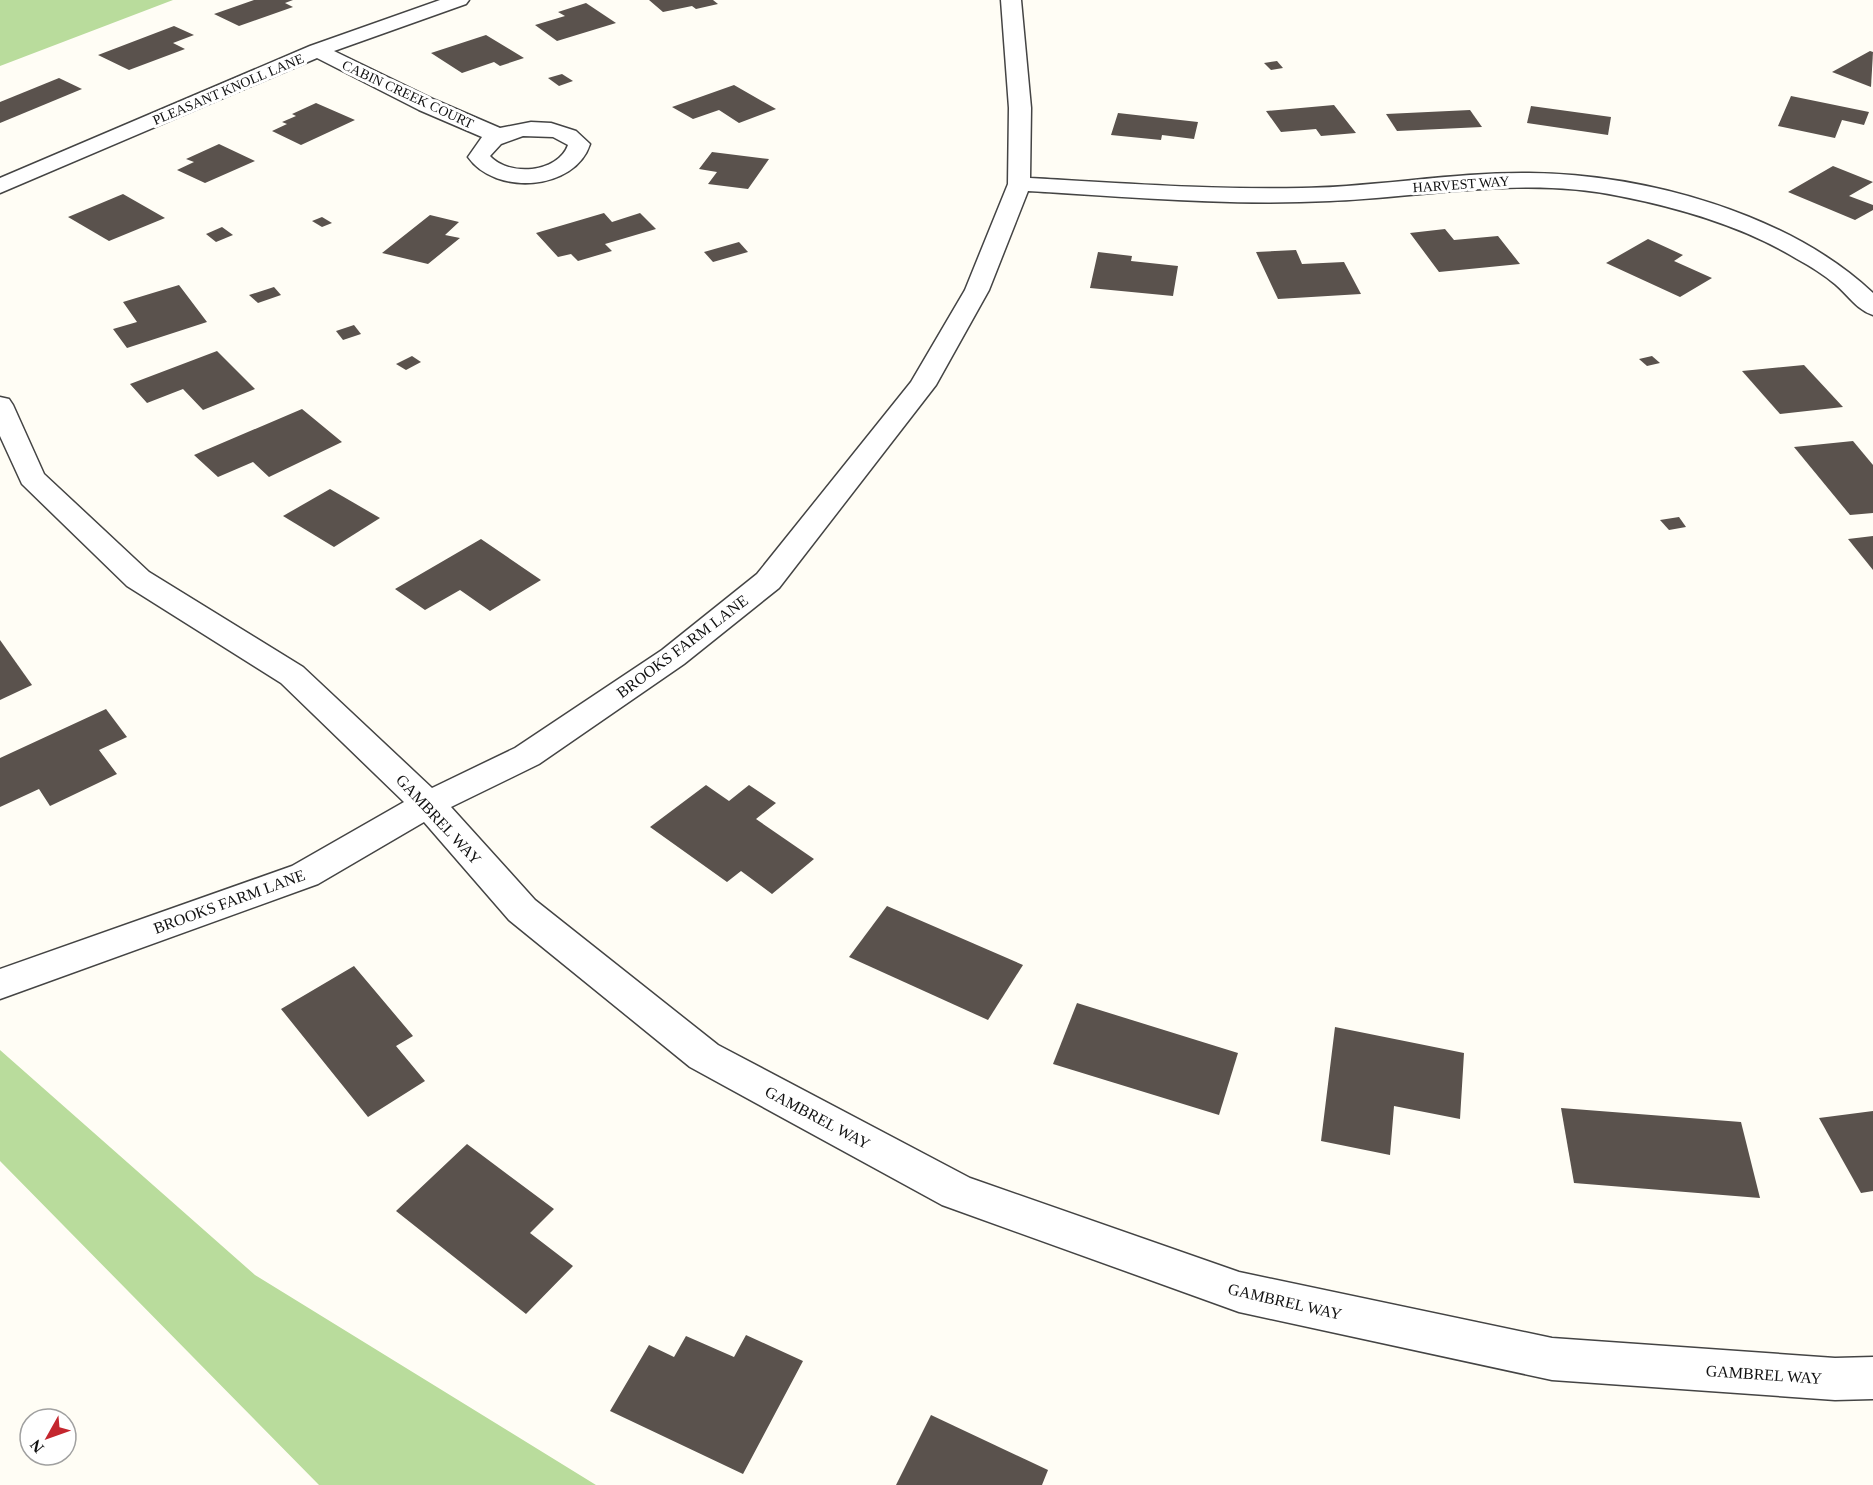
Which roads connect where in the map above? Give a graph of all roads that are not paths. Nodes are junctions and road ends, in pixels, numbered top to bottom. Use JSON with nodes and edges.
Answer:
{"nodes":[{"id":1,"x":459,"y":0,"type":"edge"},
{"id":2,"x":1011,"y":0,"type":"edge"},
{"id":3,"x":317,"y":50,"type":"junction"},
{"id":4,"x":499,"y":136,"type":"dead end"},
{"id":5,"x":1019,"y":184,"type":"junction"},
{"id":6,"x":0,"y":186,"type":"edge"},
{"id":7,"x":1868,"y":293,"type":"edge"},
{"id":8,"x":0,"y":405,"type":"edge"},
{"id":9,"x":428,"y":804,"type":"junction"},
{"id":10,"x":0,"y":984,"type":"edge"},
{"id":11,"x":1873,"y":1378,"type":"edge"}],
"edges":[{"from":1,"to":3,"type":"street","name":"PLEASANT KNOLL LANE"},
{"from":2,"to":5,"type":"street","name":"BROOKS FARM LANE"},
{"from":3,"to":4,"type":"street","name":"CABIN CREEK COURT"},
{"from":3,"to":6,"type":"street","name":"PLEASANT KNOLL LANE"},
{"from":5,"to":7,"type":"street","name":"HARVEST WAY"},
{"from":5,"to":9,"type":"street","name":"BROOKS FARM LANE"},
{"from":8,"to":9,"type":"street","name":"GAMBREL WAY"},
{"from":9,"to":10,"type":"street","name":"BROOKS FARM LANE"},
{"from":9,"to":11,"type":"street","name":"GAMBREL WAY"}]}
